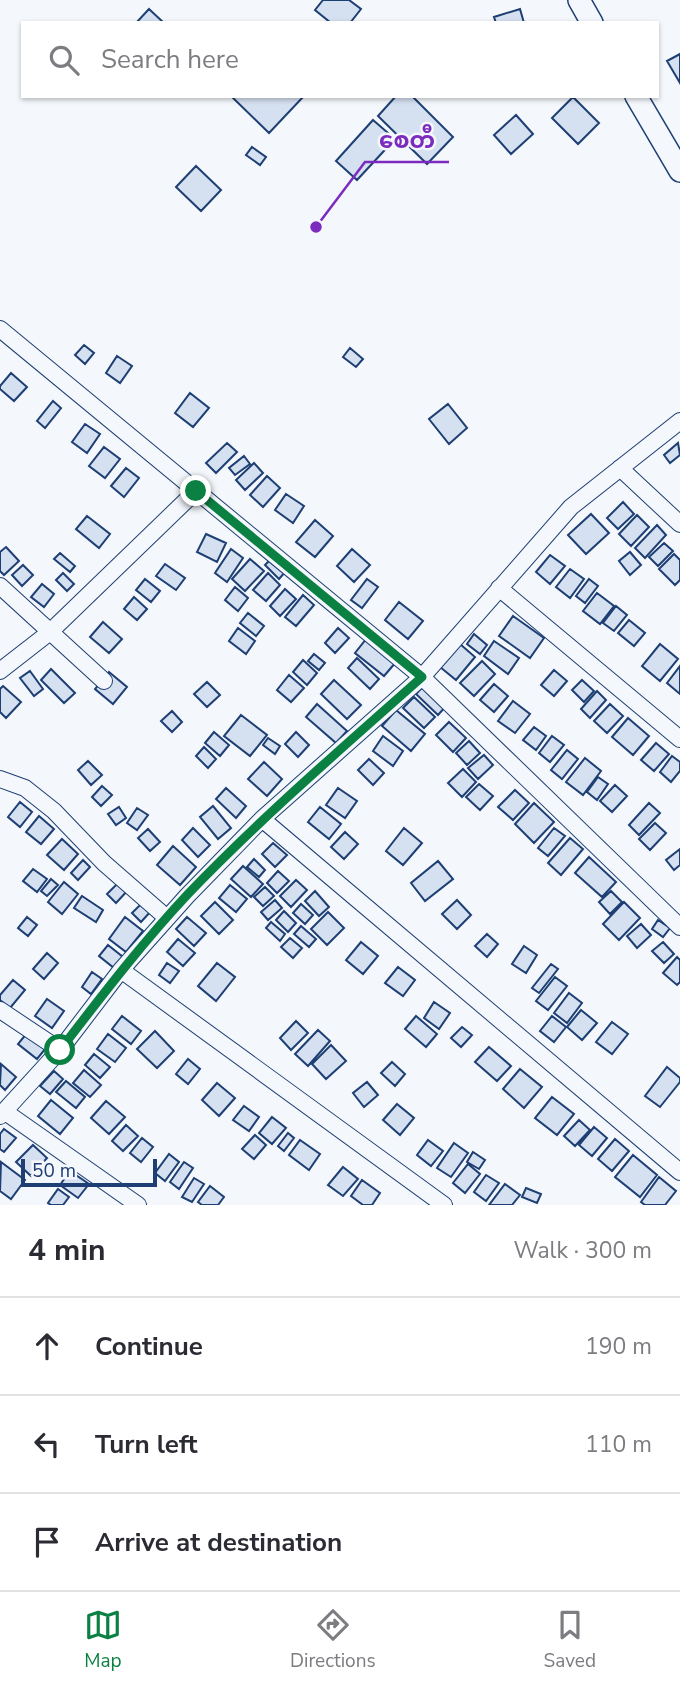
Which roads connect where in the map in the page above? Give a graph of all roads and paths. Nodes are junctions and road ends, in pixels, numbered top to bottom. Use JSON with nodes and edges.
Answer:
{"nodes":[{"id":1,"x":579,"y":0,"type":"edge"},
{"id":2,"x":591,"y":21,"type":"edge"},
{"id":3,"x":637,"y":98,"type":"edge"},
{"id":4,"x":680,"y":171,"type":"edge"},
{"id":5,"x":0,"y":329,"type":"edge"},
{"id":6,"x":680,"y":421,"type":"edge"},
{"id":7,"x":620,"y":468,"type":"junction"},
{"id":8,"x":196,"y":491,"type":"junction"},
{"id":9,"x":680,"y":524,"type":"edge"},
{"id":10,"x":0,"y":586,"type":"edge"},
{"id":11,"x":499,"y":589,"type":"junction"},
{"id":12,"x":50,"y":632,"type":"junction"},
{"id":13,"x":0,"y":671,"type":"edge"},
{"id":14,"x":422,"y":677,"type":"junction"},
{"id":15,"x":104,"y":681,"type":"dead end"},
{"id":16,"x":680,"y":739,"type":"edge"},
{"id":17,"x":0,"y":779,"type":"edge"},
{"id":18,"x":262,"y":819,"type":"junction"},
{"id":19,"x":167,"y":918,"type":"junction"},
{"id":20,"x":680,"y":927,"type":"edge"},
{"id":21,"x":121,"y":970,"type":"junction"},
{"id":22,"x":0,"y":1010,"type":"edge"},
{"id":23,"x":60,"y":1050,"type":"junction"},
{"id":24,"x":2,"y":1113,"type":"edge"},
{"id":25,"x":680,"y":1172,"type":"edge"},
{"id":26,"x":138,"y":1205,"type":"edge"},
{"id":27,"x":444,"y":1205,"type":"edge"}],
"edges":[{"from":1,"to":2,"type":"street"},
{"from":3,"to":4,"type":"street"},
{"from":5,"to":8,"type":"street"},
{"from":6,"to":7,"type":"street"},
{"from":7,"to":9,"type":"street"},
{"from":7,"to":11,"type":"street"},
{"from":8,"to":12,"type":"street"},
{"from":8,"to":14,"type":"street"},
{"from":10,"to":12,"type":"street"},
{"from":11,"to":14,"type":"street"},
{"from":11,"to":16,"type":"street"},
{"from":12,"to":13,"type":"street"},
{"from":12,"to":15,"type":"street"},
{"from":14,"to":18,"type":"street"},
{"from":14,"to":20,"type":"street"},
{"from":17,"to":19,"type":"street"},
{"from":18,"to":19,"type":"street"},
{"from":18,"to":25,"type":"street"},
{"from":19,"to":21,"type":"street"},
{"from":21,"to":23,"type":"street"},
{"from":21,"to":27,"type":"street"},
{"from":22,"to":23,"type":"street"},
{"from":23,"to":24,"type":"street"},
{"from":24,"to":26,"type":"street"}]}
